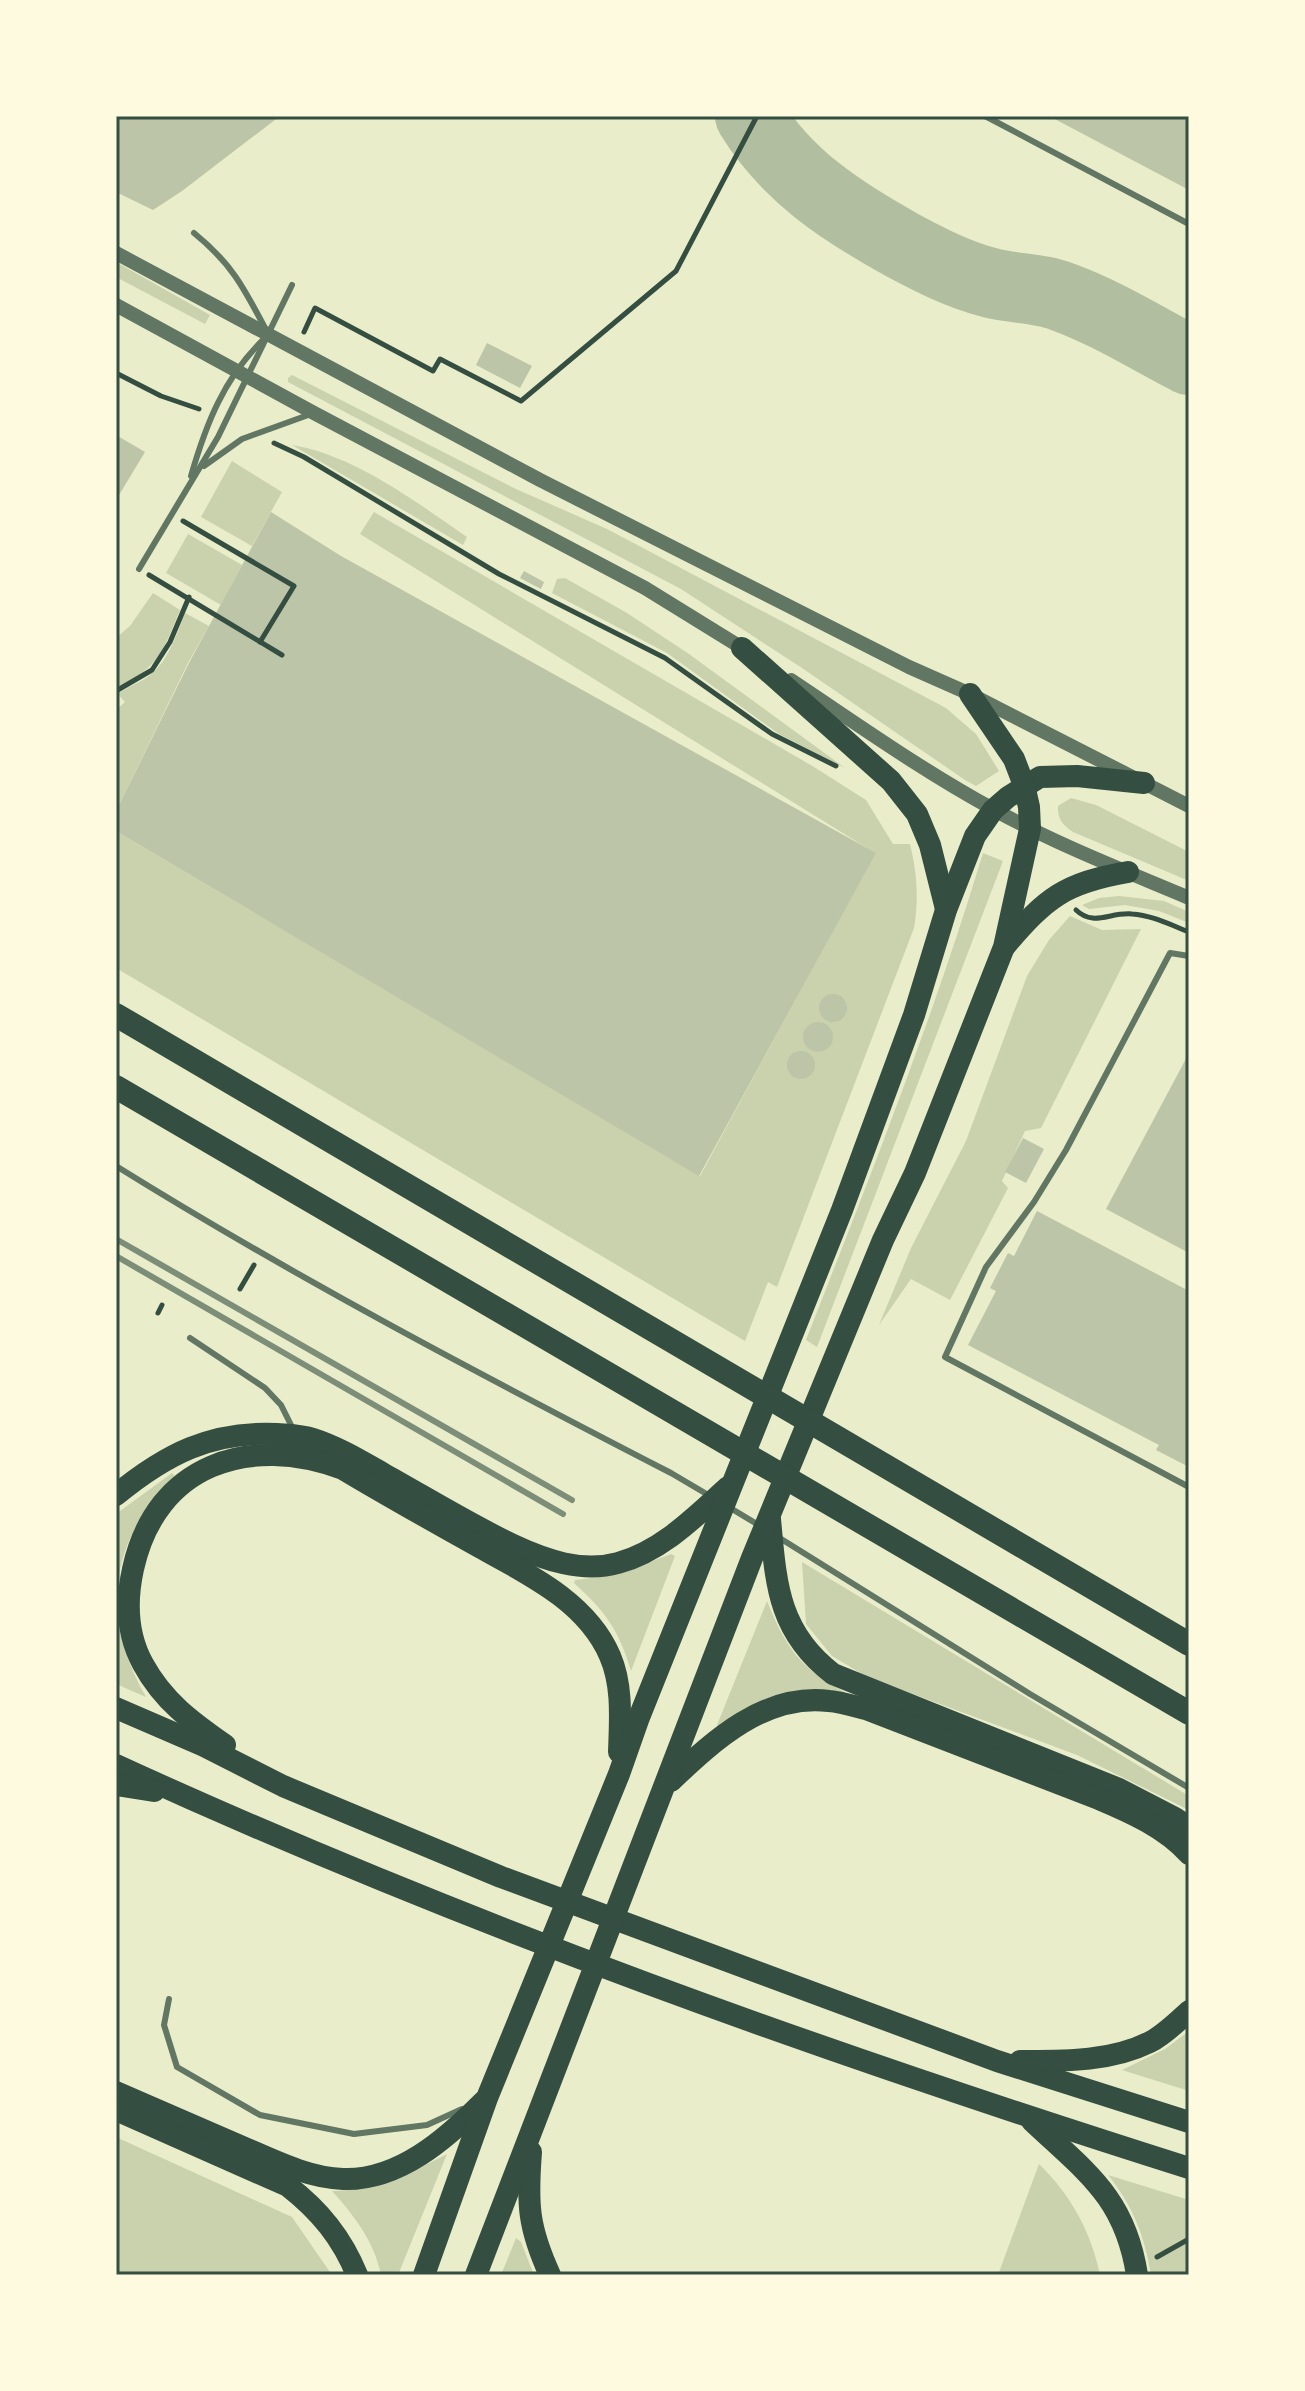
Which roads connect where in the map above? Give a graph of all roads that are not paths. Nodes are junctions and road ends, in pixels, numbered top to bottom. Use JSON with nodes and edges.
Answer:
{"nodes":[{"id":1,"x":985,"y":116,"type":"edge"},
{"id":2,"x":1189,"y":224,"type":"edge"},
{"id":3,"x":194,"y":233,"type":"dead end"},
{"id":4,"x":116,"y":253,"type":"edge"},
{"id":5,"x":292,"y":285,"type":"dead end"},
{"id":6,"x":116,"y":305,"type":"edge"},
{"id":7,"x":268,"y":334,"type":"junction"},
{"id":8,"x":241,"y":373,"type":"junction"},
{"id":9,"x":314,"y":413,"type":"junction"},
{"id":10,"x":198,"y":471,"type":"junction"},
{"id":11,"x":188,"y":487,"type":"junction"},
{"id":12,"x":139,"y":569,"type":"road end"},
{"id":13,"x":742,"y":648,"type":"junction"},
{"id":14,"x":970,"y":694,"type":"junction"},
{"id":15,"x":1144,"y":783,"type":"junction"},
{"id":16,"x":1024,"y":785,"type":"junction"},
{"id":17,"x":1189,"y":806,"type":"edge"},
{"id":18,"x":993,"y":810,"type":"junction"},
{"id":19,"x":1030,"y":829,"type":"junction"},
{"id":20,"x":1128,"y":872,"type":"junction"},
{"id":21,"x":1189,"y":898,"type":"edge"},
{"id":22,"x":946,"y":910,"type":"junction"},
{"id":23,"x":1004,"y":947,"type":"junction"},
{"id":24,"x":1189,"y":956,"type":"edge"},
{"id":25,"x":116,"y":1015,"type":"edge"},
{"id":26,"x":116,"y":1087,"type":"edge"},
{"id":27,"x":116,"y":1166,"type":"edge"},
{"id":28,"x":190,"y":1338,"type":"dead end"},
{"id":29,"x":296,"y":1436,"type":"junction"},
{"id":30,"x":732,"y":1483,"type":"junction"},
{"id":31,"x":1189,"y":1487,"type":"edge"},
{"id":32,"x":116,"y":1495,"type":"edge"},
{"id":33,"x":770,"y":1518,"type":"junction"},
{"id":34,"x":1189,"y":1644,"type":"edge"},
{"id":35,"x":116,"y":1708,"type":"edge"},
{"id":36,"x":1189,"y":1713,"type":"edge"},
{"id":37,"x":116,"y":1765,"type":"edge"},
{"id":38,"x":619,"y":1774,"type":"junction"},
{"id":39,"x":116,"y":1785,"type":"edge"},
{"id":40,"x":283,"y":1786,"type":"junction"},
{"id":41,"x":665,"y":1787,"type":"junction"},
{"id":42,"x":1189,"y":1788,"type":"edge"},
{"id":43,"x":180,"y":1794,"type":"junction"},
{"id":44,"x":1189,"y":1828,"type":"edge"},
{"id":45,"x":1189,"y":1854,"type":"edge"},
{"id":46,"x":169,"y":1999,"type":"dead end"},
{"id":47,"x":1189,"y":2011,"type":"edge"},
{"id":48,"x":997,"y":2061,"type":"junction"},
{"id":49,"x":116,"y":2092,"type":"edge"},
{"id":50,"x":487,"y":2098,"type":"junction"},
{"id":51,"x":116,"y":2110,"type":"edge"},
{"id":52,"x":1028,"y":2117,"type":"junction"},
{"id":53,"x":1189,"y":2122,"type":"edge"},
{"id":54,"x":170,"y":2124,"type":"junction"},
{"id":55,"x":533,"y":2129,"type":"junction"},
{"id":56,"x":1189,"y":2168,"type":"edge"},
{"id":57,"x":1136,"y":2273,"type":"edge"},
{"id":58,"x":357,"y":2275,"type":"edge"},
{"id":59,"x":424,"y":2275,"type":"edge"},
{"id":60,"x":476,"y":2275,"type":"edge"},
{"id":61,"x":550,"y":2275,"type":"edge"}],
"edges":[{"from":1,"to":2,"type":"lane"},
{"from":3,"to":7,"type":"lane"},
{"from":4,"to":7,"type":"street"},
{"from":5,"to":7,"type":"lane"},
{"from":6,"to":8,"type":"street"},
{"from":7,"to":8,"type":"lane"},
{"from":7,"to":8,"type":"lane"},
{"from":7,"to":14,"type":"street"},
{"from":8,"to":9,"type":"street"},
{"from":8,"to":10,"type":"lane"},
{"from":8,"to":11,"type":"lane"},
{"from":9,"to":10,"type":"lane"},
{"from":9,"to":13,"type":"street"},
{"from":10,"to":11,"type":"lane"},
{"from":11,"to":12,"type":"lane"},
{"from":13,"to":18,"type":"street"},
{"from":13,"to":22,"type":"highway"},
{"from":14,"to":15,"type":"street"},
{"from":14,"to":16,"type":"highway"},
{"from":15,"to":16,"type":"highway"},
{"from":15,"to":17,"type":"street"},
{"from":16,"to":18,"type":"highway"},
{"from":16,"to":19,"type":"highway"},
{"from":18,"to":19,"type":"street"},
{"from":18,"to":22,"type":"highway"},
{"from":19,"to":20,"type":"street"},
{"from":19,"to":23,"type":"highway"},
{"from":20,"to":21,"type":"street"},
{"from":20,"to":23,"type":"highway"},
{"from":22,"to":30,"type":"highway"},
{"from":23,"to":33,"type":"highway"},
{"from":24,"to":31,"type":"lane"},
{"from":25,"to":34,"type":"highway"},
{"from":26,"to":36,"type":"highway"},
{"from":27,"to":42,"type":"lane"},
{"from":28,"to":29,"type":"lane"},
{"from":29,"to":30,"type":"highway"},
{"from":29,"to":32,"type":"highway"},
{"from":30,"to":38,"type":"highway"},
{"from":33,"to":41,"type":"highway"},
{"from":33,"to":44,"type":"highway"},
{"from":35,"to":40,"type":"highway"},
{"from":37,"to":43,"type":"highway"},
{"from":38,"to":40,"type":"highway"},
{"from":38,"to":50,"type":"highway"},
{"from":39,"to":43,"type":"highway"},
{"from":40,"to":48,"type":"highway"},
{"from":41,"to":45,"type":"highway"},
{"from":41,"to":55,"type":"highway"},
{"from":43,"to":52,"type":"highway"},
{"from":46,"to":50,"type":"lane"},
{"from":47,"to":48,"type":"highway"},
{"from":48,"to":53,"type":"highway"},
{"from":49,"to":54,"type":"highway"},
{"from":50,"to":54,"type":"highway"},
{"from":50,"to":59,"type":"highway"},
{"from":51,"to":54,"type":"highway"},
{"from":52,"to":56,"type":"highway"},
{"from":52,"to":57,"type":"highway"},
{"from":54,"to":58,"type":"highway"},
{"from":55,"to":60,"type":"highway"},
{"from":55,"to":61,"type":"highway"}]}
